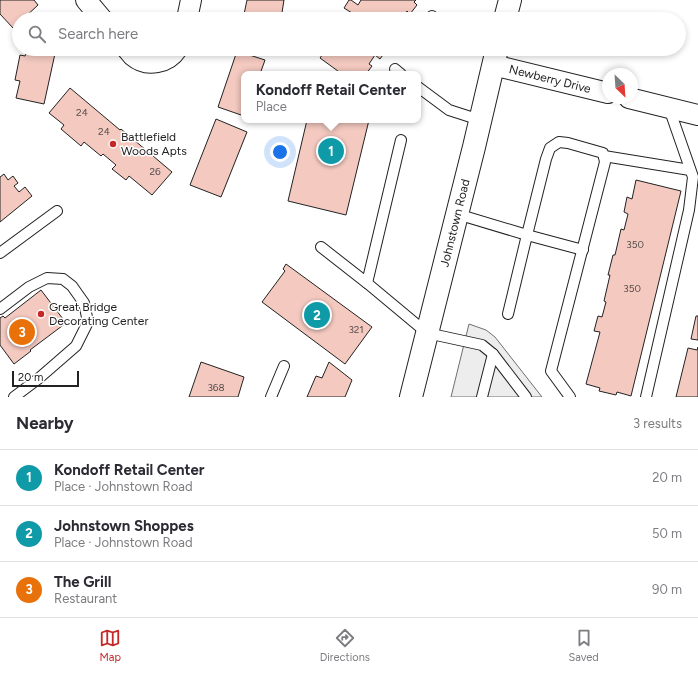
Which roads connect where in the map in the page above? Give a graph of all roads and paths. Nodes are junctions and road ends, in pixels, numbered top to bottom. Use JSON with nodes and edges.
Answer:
{"nodes":[{"id":1,"x":86,"y":0,"type":"edge"},
{"id":2,"x":191,"y":0,"type":"edge"},
{"id":3,"x":510,"y":0,"type":"edge"},
{"id":4,"x":96,"y":12,"type":"edge"},
{"id":5,"x":188,"y":12,"type":"edge"},
{"id":6,"x":507,"y":12,"type":"edge"},
{"id":7,"x":132,"y":56,"type":"edge"},
{"id":8,"x":171,"y":56,"type":"edge"},
{"id":9,"x":493,"y":56,"type":"edge"},
{"id":10,"x":499,"y":56,"type":"edge"},
{"id":11,"x":421,"y":89,"type":"edge"},
{"id":12,"x":602,"y":91,"type":"edge"},
{"id":13,"x":638,"y":100,"type":"edge"},
{"id":14,"x":669,"y":108,"type":"junction"},
{"id":15,"x":698,"y":115,"type":"edge"},
{"id":16,"x":480,"y":120,"type":"junction"},
{"id":17,"x":401,"y":140,"type":"dead end"},
{"id":18,"x":604,"y":156,"type":"junction"},
{"id":19,"x":690,"y":170,"type":"junction"},
{"id":20,"x":57,"y":211,"type":"dead end"},
{"id":21,"x":457,"y":214,"type":"junction"},
{"id":22,"x":528,"y":235,"type":"junction"},
{"id":23,"x":321,"y":247,"type":"dead end"},
{"id":24,"x":582,"y":250,"type":"junction"},
{"id":25,"x":0,"y":253,"type":"edge"},
{"id":26,"x":367,"y":284,"type":"junction"},
{"id":27,"x":0,"y":310,"type":"edge"},
{"id":28,"x":508,"y":314,"type":"dead end"},
{"id":29,"x":427,"y":333,"type":"junction"},
{"id":30,"x":493,"y":354,"type":"junction"},
{"id":31,"x":284,"y":366,"type":"dead end"},
{"id":32,"x":14,"y":397,"type":"edge"},
{"id":33,"x":271,"y":397,"type":"edge"},
{"id":34,"x":411,"y":397,"type":"edge"},
{"id":35,"x":482,"y":397,"type":"edge"},
{"id":36,"x":526,"y":397,"type":"edge"},
{"id":37,"x":570,"y":397,"type":"edge"},
{"id":38,"x":646,"y":397,"type":"edge"}],
"edges":[{"from":1,"to":4,"type":"street"},
{"from":2,"to":5,"type":"street"},
{"from":3,"to":6,"type":"main road"},
{"from":7,"to":8,"type":"street"},
{"from":9,"to":16,"type":"main road","name":"Johnstown Road"},
{"from":10,"to":12,"type":"street","name":"Newberry Drive"},
{"from":11,"to":16,"type":"lane"},
{"from":13,"to":14,"type":"street"},
{"from":14,"to":15,"type":"street"},
{"from":14,"to":19,"type":"lane"},
{"from":16,"to":21,"type":"main road","name":"Johnstown Road"},
{"from":17,"to":26,"type":"lane"},
{"from":18,"to":19,"type":"lane"},
{"from":18,"to":22,"type":"lane"},
{"from":18,"to":24,"type":"lane"},
{"from":19,"to":38,"type":"lane"},
{"from":20,"to":25,"type":"lane"},
{"from":21,"to":22,"type":"lane"},
{"from":21,"to":29,"type":"main road","name":"Johnstown Road"},
{"from":22,"to":24,"type":"lane"},
{"from":22,"to":28,"type":"lane"},
{"from":23,"to":26,"type":"lane"},
{"from":24,"to":37,"type":"lane"},
{"from":26,"to":29,"type":"lane"},
{"from":27,"to":32,"type":"lane"},
{"from":29,"to":30,"type":"lane"},
{"from":29,"to":34,"type":"main road","name":"Johnstown Road"},
{"from":30,"to":35,"type":"lane"},
{"from":30,"to":36,"type":"lane"},
{"from":31,"to":33,"type":"lane"}]}
